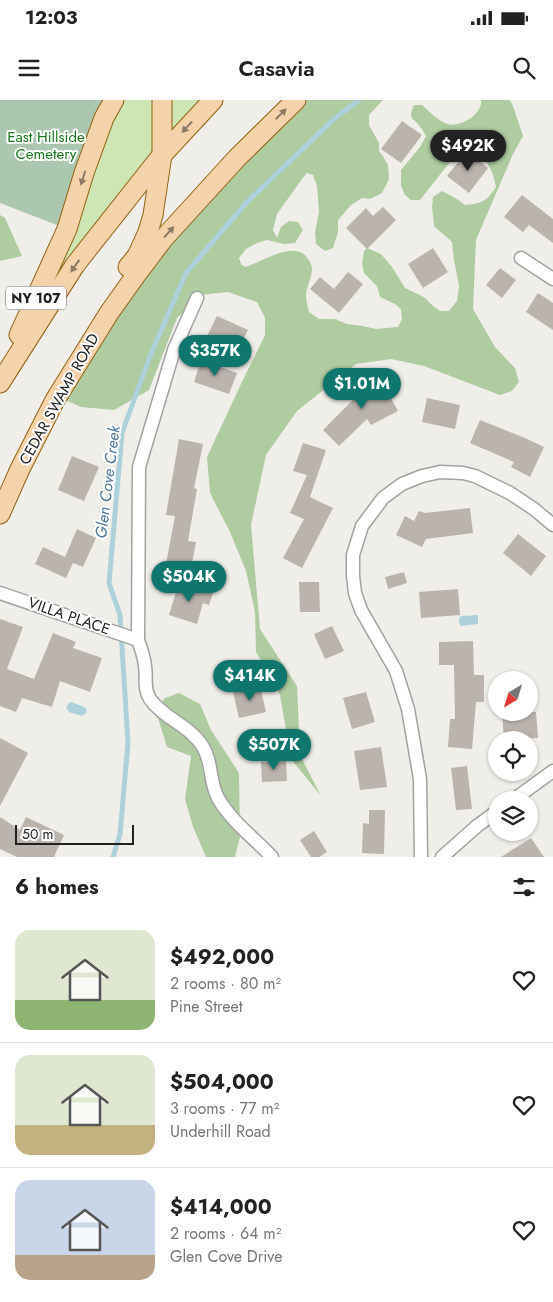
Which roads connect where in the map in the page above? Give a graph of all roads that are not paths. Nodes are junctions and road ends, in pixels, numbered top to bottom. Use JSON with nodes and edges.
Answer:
{"nodes":[{"id":1,"x":114,"y":100,"type":"edge"},
{"id":2,"x":146,"y":100,"type":"edge"},
{"id":3,"x":213,"y":100,"type":"edge"},
{"id":4,"x":296,"y":100,"type":"edge"},
{"id":5,"x":162,"y":108,"type":"edge"},
{"id":6,"x":162,"y":155,"type":"junction"},
{"id":7,"x":521,"y":258,"type":"dead end"},
{"id":8,"x":553,"y":279,"type":"edge"},
{"id":9,"x":197,"y":298,"type":"dead end"},
{"id":10,"x":109,"y":313,"type":"junction"},
{"id":11,"x":0,"y":383,"type":"edge"},
{"id":12,"x":0,"y":514,"type":"edge"},
{"id":13,"x":553,"y":525,"type":"edge"},
{"id":14,"x":0,"y":593,"type":"edge"},
{"id":15,"x":135,"y":639,"type":"junction"},
{"id":16,"x":553,"y":771,"type":"edge"},
{"id":17,"x":525,"y":791,"type":"edge"},
{"id":18,"x":488,"y":818,"type":"edge"},
{"id":19,"x":272,"y":857,"type":"edge"},
{"id":20,"x":421,"y":857,"type":"edge"},
{"id":21,"x":442,"y":857,"type":"edge"}],
"edges":[{"from":1,"to":11,"type":"main road","number":"NY 107","one_way":true},
{"from":2,"to":5,"type":"main road"},
{"from":3,"to":6,"type":"main road","one_way":true},
{"from":10,"to":4,"type":"main road","name":"CEDAR SWAMP ROAD","one_way":true},
{"from":5,"to":6,"type":"main road"},
{"from":6,"to":10,"type":"main road"},
{"from":6,"to":11,"type":"main road","one_way":true},
{"from":7,"to":8,"type":"street"},
{"from":9,"to":15,"type":"street"},
{"from":10,"to":12,"type":"main road","name":"CEDAR SWAMP ROAD"},
{"from":13,"to":20,"type":"street"},
{"from":14,"to":15,"type":"street","name":"VILLA PLACE"},
{"from":15,"to":19,"type":"street"},
{"from":16,"to":17,"type":"street"},
{"from":18,"to":21,"type":"street"}]}
